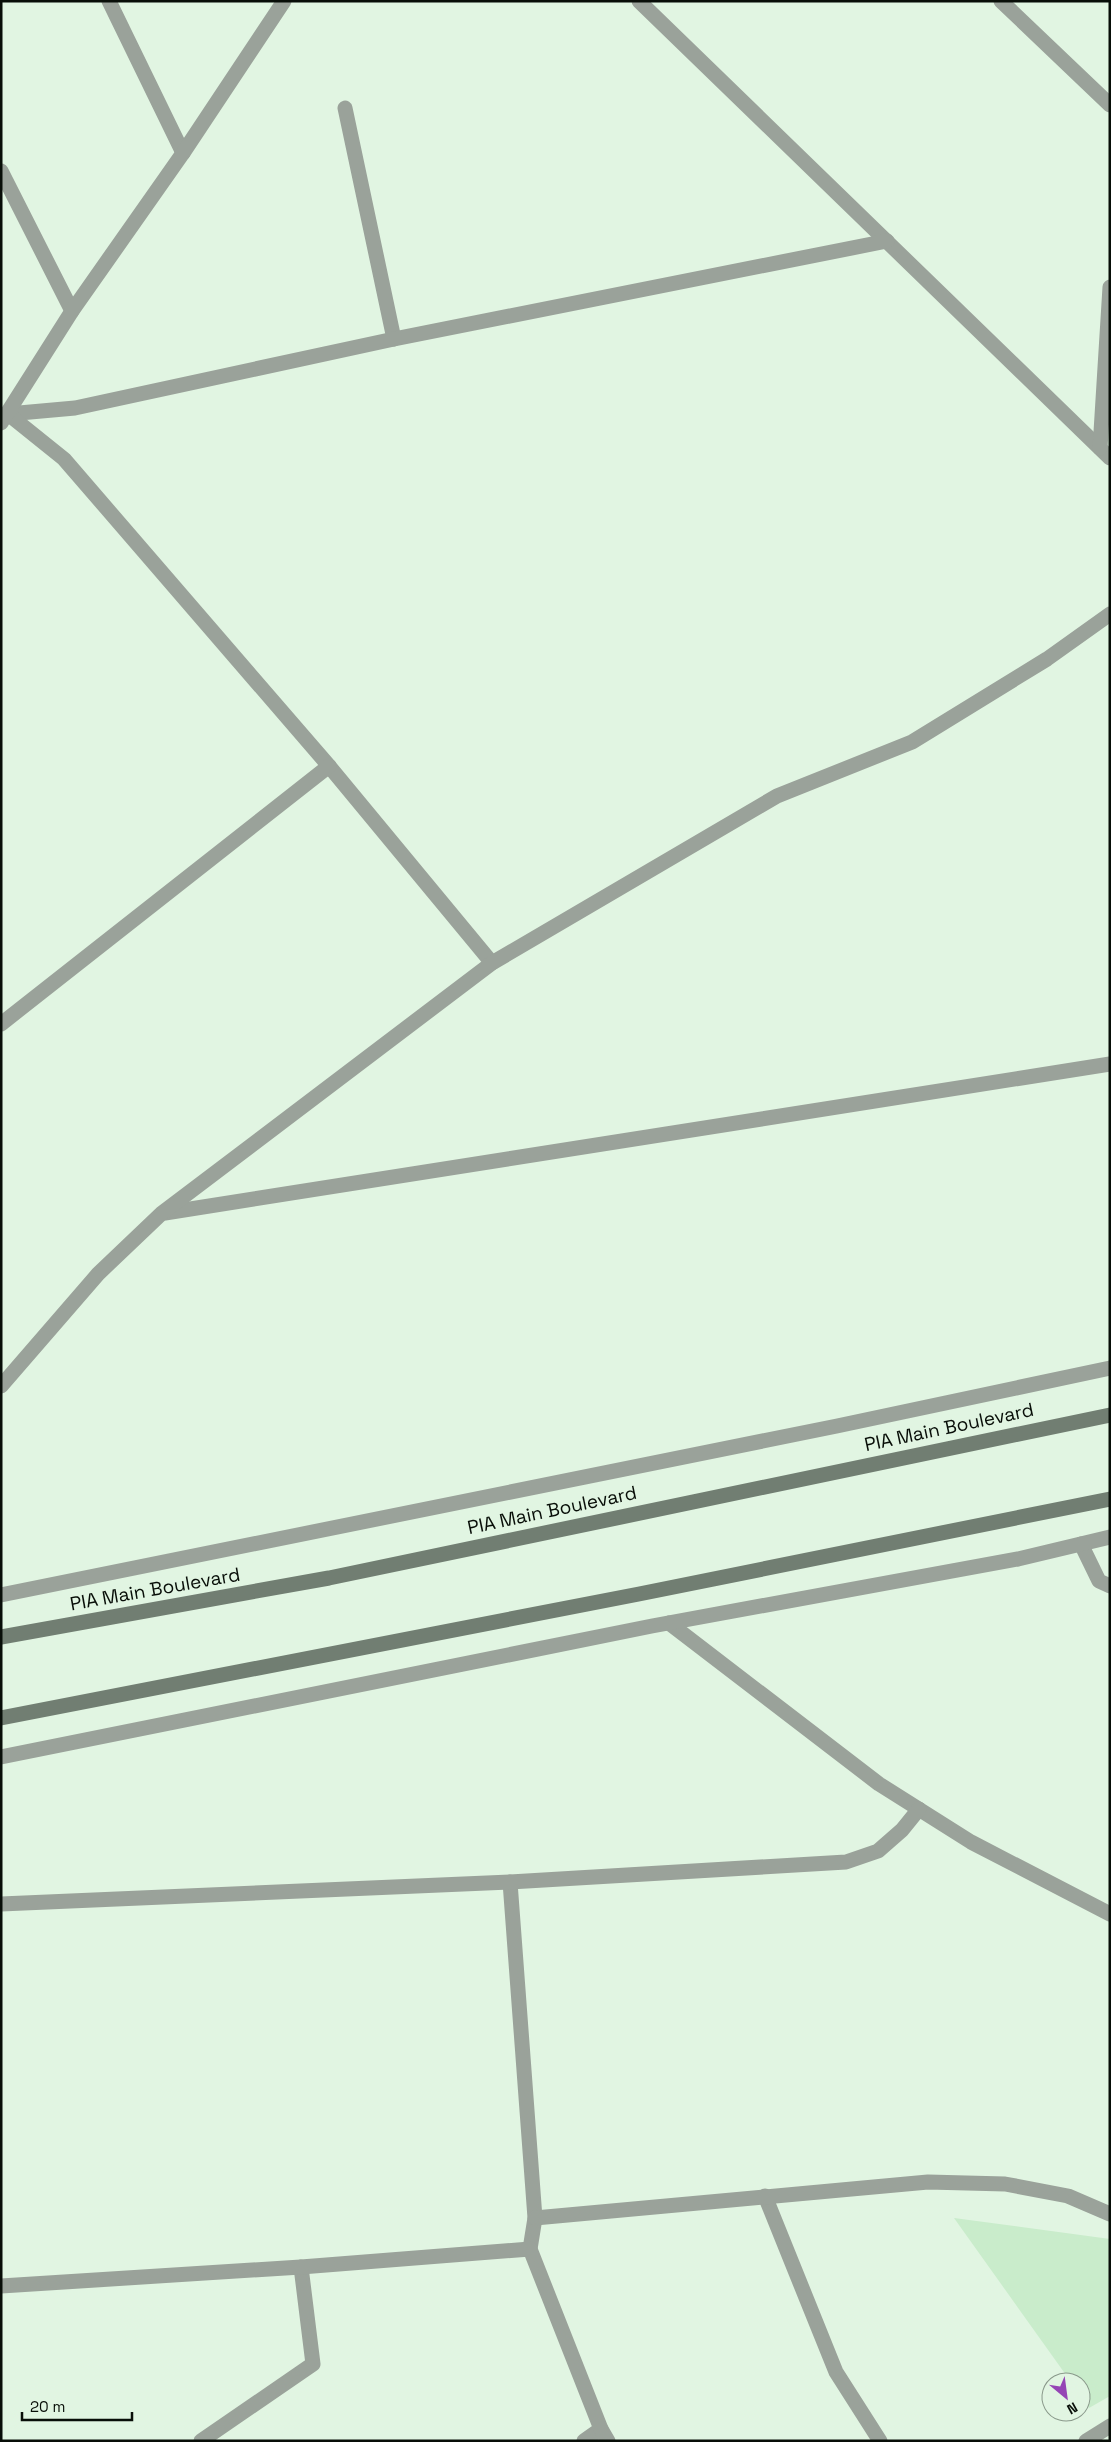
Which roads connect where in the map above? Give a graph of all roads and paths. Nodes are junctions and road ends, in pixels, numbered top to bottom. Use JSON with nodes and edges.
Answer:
{"nodes":[{"id":1,"x":109,"y":1,"type":"edge"},
{"id":2,"x":640,"y":1,"type":"edge"},
{"id":3,"x":1001,"y":1,"type":"edge"},
{"id":4,"x":280,"y":3,"type":"edge"},
{"id":5,"x":1110,"y":105,"type":"edge"},
{"id":6,"x":345,"y":108,"type":"dead end"},
{"id":7,"x":183,"y":153,"type":"junction"},
{"id":8,"x":1,"y":171,"type":"edge"},
{"id":9,"x":887,"y":242,"type":"junction"},
{"id":10,"x":1110,"y":287,"type":"edge"},
{"id":11,"x":72,"y":311,"type":"junction"},
{"id":12,"x":394,"y":339,"type":"junction"},
{"id":13,"x":4,"y":419,"type":"edge"},
{"id":14,"x":1105,"y":453,"type":"edge"},
{"id":15,"x":1110,"y":614,"type":"edge"},
{"id":16,"x":329,"y":766,"type":"junction"},
{"id":17,"x":492,"y":963,"type":"junction"},
{"id":18,"x":1,"y":1024,"type":"edge"},
{"id":19,"x":1110,"y":1064,"type":"edge"},
{"id":20,"x":162,"y":1213,"type":"junction"},
{"id":21,"x":1110,"y":1368,"type":"edge"},
{"id":22,"x":1,"y":1386,"type":"edge"},
{"id":23,"x":1110,"y":1415,"type":"edge"},
{"id":24,"x":1110,"y":1499,"type":"edge"},
{"id":25,"x":1110,"y":1537,"type":"edge"},
{"id":26,"x":1081,"y":1544,"type":"junction"},
{"id":27,"x":1110,"y":1586,"type":"edge"},
{"id":28,"x":1,"y":1595,"type":"edge"},
{"id":29,"x":669,"y":1622,"type":"junction"},
{"id":30,"x":1,"y":1637,"type":"edge"},
{"id":31,"x":1,"y":1718,"type":"edge"},
{"id":32,"x":1,"y":1757,"type":"edge"},
{"id":33,"x":919,"y":1809,"type":"junction"},
{"id":34,"x":510,"y":1882,"type":"junction"},
{"id":35,"x":1,"y":1904,"type":"edge"},
{"id":36,"x":1110,"y":1914,"type":"edge"},
{"id":37,"x":765,"y":2196,"type":"junction"},
{"id":38,"x":1110,"y":2214,"type":"edge"},
{"id":39,"x":535,"y":2218,"type":"junction"},
{"id":40,"x":530,"y":2249,"type":"junction"},
{"id":41,"x":301,"y":2268,"type":"junction"},
{"id":42,"x":1,"y":2286,"type":"edge"},
{"id":43,"x":1110,"y":2426,"type":"edge"},
{"id":44,"x":605,"y":2435,"type":"edge"},
{"id":45,"x":201,"y":2441,"type":"edge"},
{"id":46,"x":584,"y":2441,"type":"edge"},
{"id":47,"x":880,"y":2441,"type":"edge"},
{"id":48,"x":1086,"y":2441,"type":"edge"}],
"edges":[{"from":1,"to":7,"type":"street"},
{"from":2,"to":9,"type":"street"},
{"from":3,"to":5,"type":"street"},
{"from":4,"to":7,"type":"street"},
{"from":6,"to":12,"type":"street"},
{"from":7,"to":11,"type":"street"},
{"from":8,"to":11,"type":"street"},
{"from":9,"to":12,"type":"street"},
{"from":9,"to":14,"type":"street"},
{"from":10,"to":14,"type":"street"},
{"from":11,"to":13,"type":"street"},
{"from":12,"to":13,"type":"street"},
{"from":13,"to":16,"type":"street"},
{"from":15,"to":17,"type":"street"},
{"from":16,"to":17,"type":"street"},
{"from":16,"to":18,"type":"street"},
{"from":17,"to":20,"type":"street"},
{"from":19,"to":20,"type":"street"},
{"from":20,"to":22,"type":"street"},
{"from":21,"to":28,"type":"street"},
{"from":23,"to":30,"type":"main road","name":"PIA Main Boulevard"},
{"from":24,"to":31,"type":"main road"},
{"from":25,"to":26,"type":"street"},
{"from":26,"to":27,"type":"street"},
{"from":26,"to":29,"type":"street"},
{"from":29,"to":32,"type":"street"},
{"from":29,"to":33,"type":"street"},
{"from":33,"to":34,"type":"street"},
{"from":33,"to":36,"type":"street"},
{"from":34,"to":35,"type":"street"},
{"from":34,"to":39,"type":"street"},
{"from":37,"to":38,"type":"street"},
{"from":37,"to":39,"type":"street"},
{"from":37,"to":47,"type":"street"},
{"from":39,"to":40,"type":"street"},
{"from":40,"to":41,"type":"street"},
{"from":40,"to":44,"type":"street"},
{"from":41,"to":42,"type":"street"},
{"from":41,"to":45,"type":"street"},
{"from":43,"to":48,"type":"street"},
{"from":44,"to":46,"type":"street"}]}
